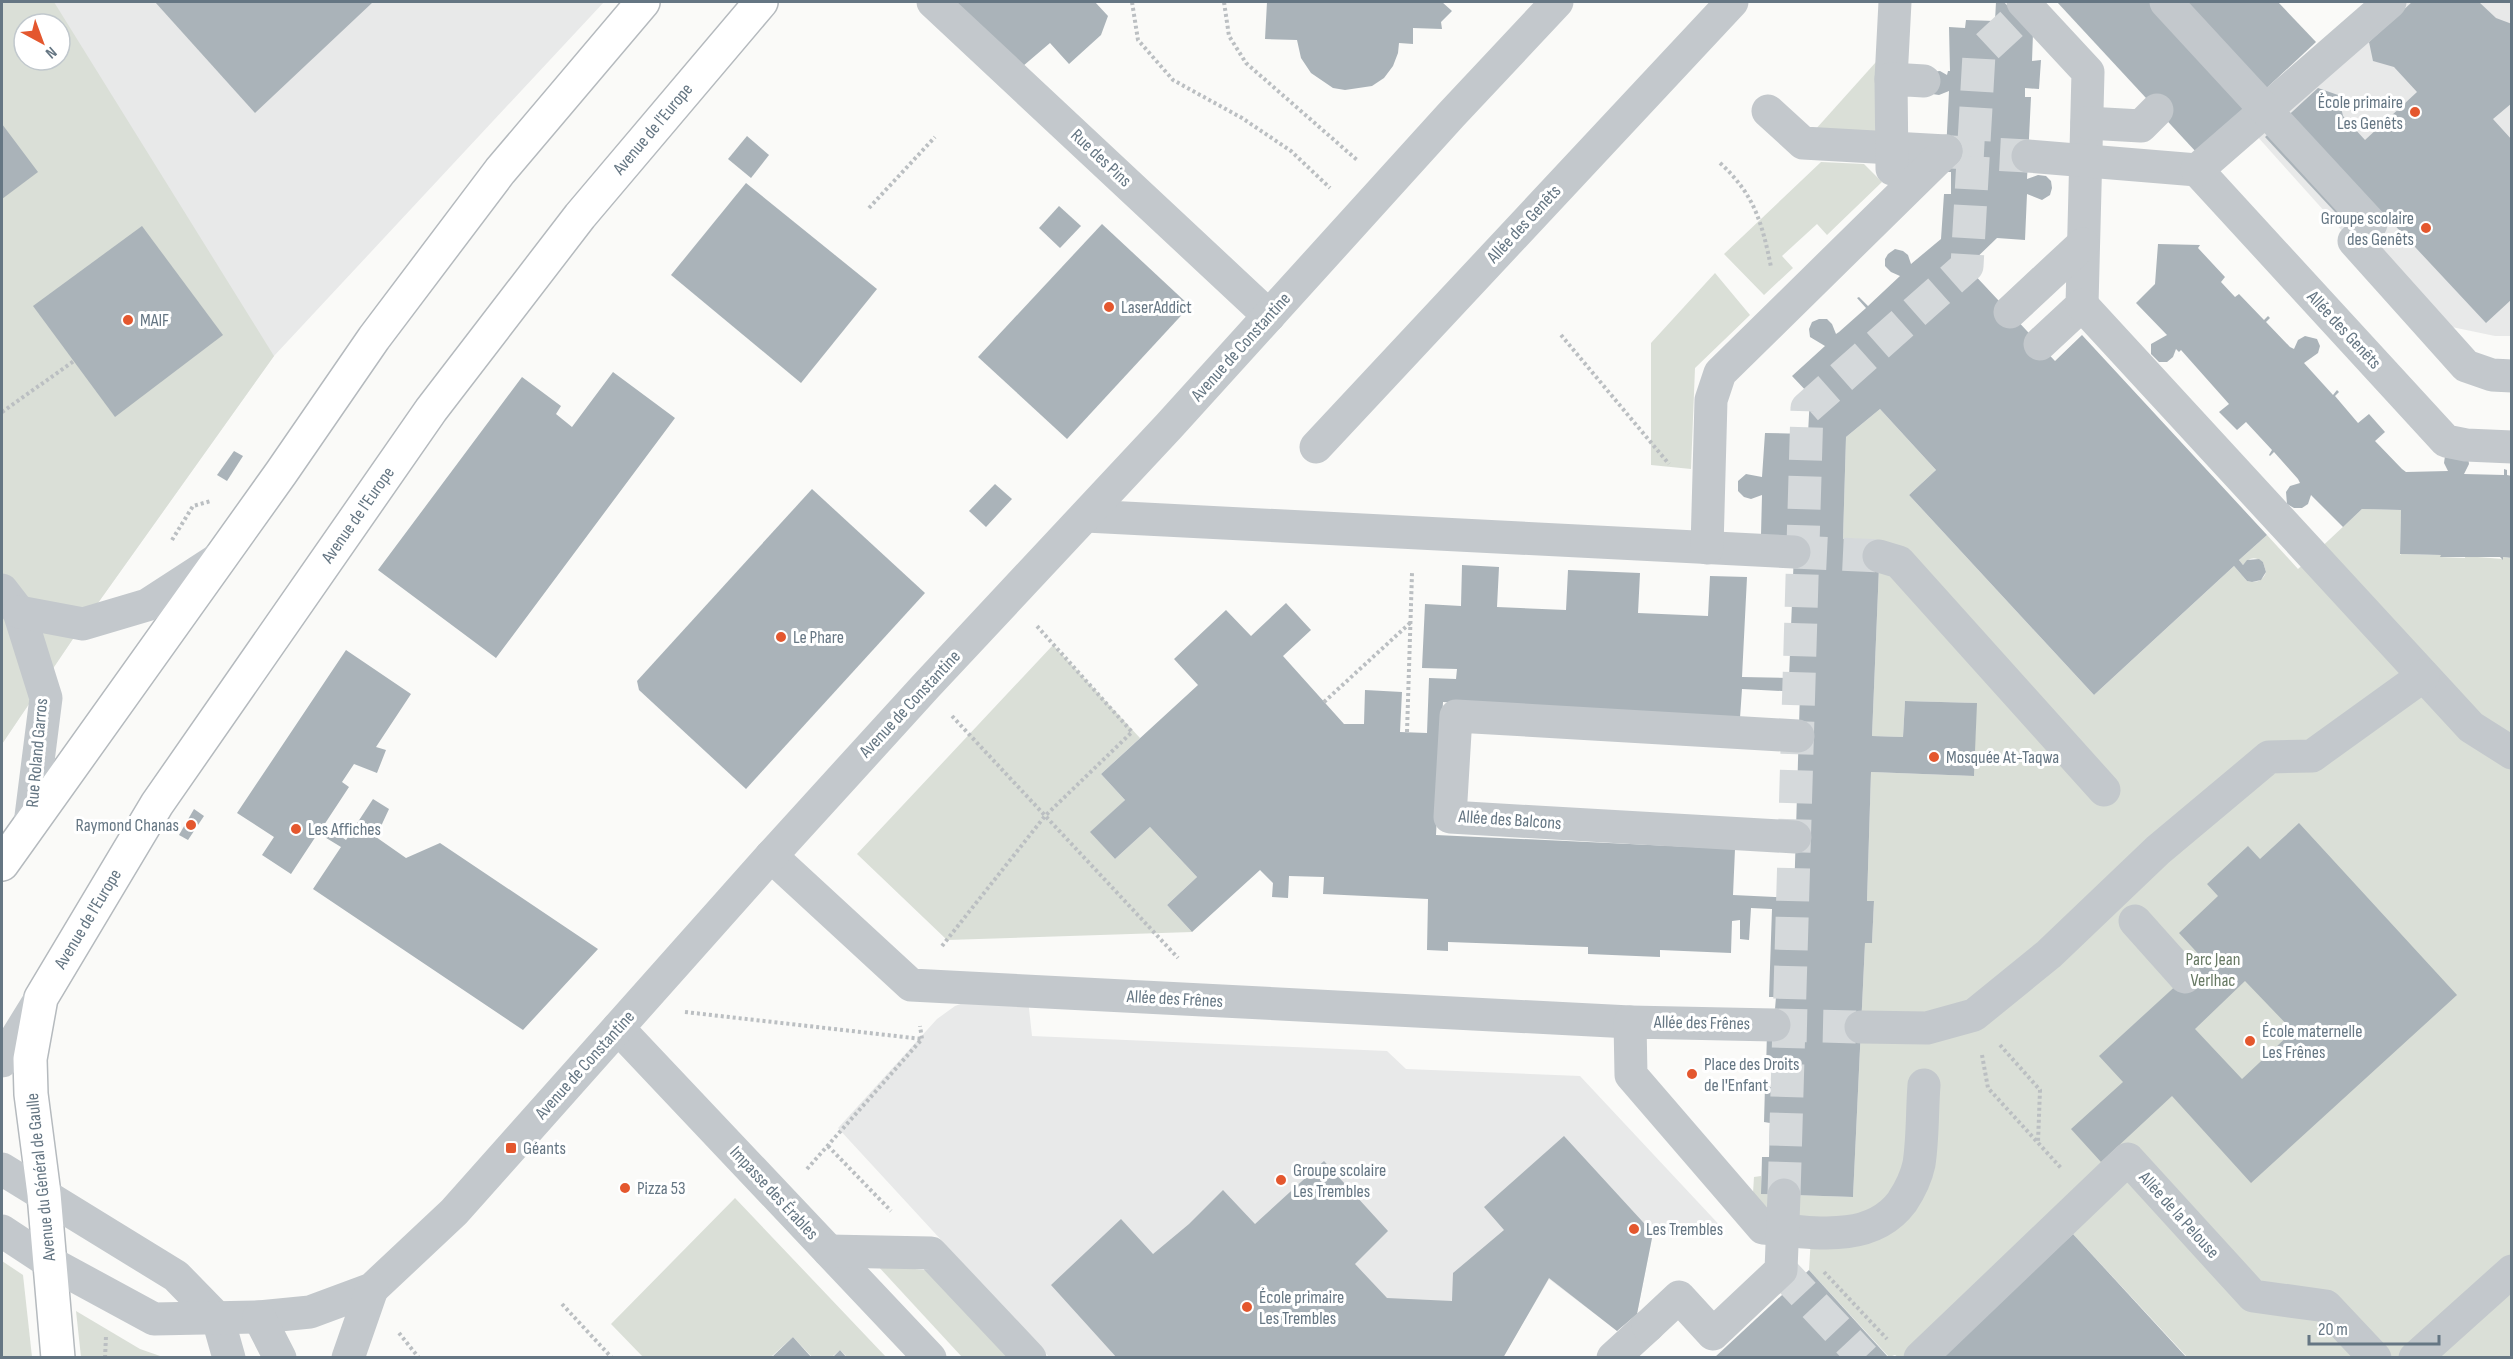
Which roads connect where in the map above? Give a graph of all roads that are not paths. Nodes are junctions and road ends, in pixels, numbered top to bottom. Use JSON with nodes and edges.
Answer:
{"nodes":[{"id":1,"x":643,"y":2,"type":"edge"},
{"id":2,"x":761,"y":2,"type":"edge"},
{"id":3,"x":933,"y":2,"type":"edge"},
{"id":4,"x":1557,"y":2,"type":"edge"},
{"id":5,"x":1732,"y":2,"type":"edge"},
{"id":6,"x":1895,"y":2,"type":"edge"},
{"id":7,"x":2023,"y":2,"type":"edge"},
{"id":8,"x":2166,"y":2,"type":"edge"},
{"id":9,"x":2390,"y":2,"type":"edge"},
{"id":10,"x":1891,"y":79,"type":"junction"},
{"id":11,"x":1924,"y":81,"type":"dead end"},
{"id":12,"x":2157,"y":110,"type":"dead end"},
{"id":13,"x":1768,"y":111,"type":"dead end"},
{"id":14,"x":2087,"y":123,"type":"junction"},
{"id":15,"x":1893,"y":148,"type":"junction"},
{"id":16,"x":2028,"y":156,"type":"tunnel mouth"},
{"id":17,"x":2086,"y":160,"type":"junction"},
{"id":18,"x":2197,"y":170,"type":"junction"},
{"id":19,"x":1890,"y":207,"type":"junction"},
{"id":20,"x":2083,"y":244,"type":"junction"},
{"id":21,"x":2082,"y":305,"type":"junction"},
{"id":22,"x":2010,"y":312,"type":"dead end"},
{"id":23,"x":1269,"y":316,"type":"junction"},
{"id":24,"x":2040,"y":344,"type":"dead end"},
{"id":25,"x":2511,"y":376,"type":"edge"},
{"id":26,"x":1316,"y":447,"type":"dead end"},
{"id":27,"x":2511,"y":447,"type":"edge"},
{"id":28,"x":1086,"y":516,"type":"junction"},
{"id":29,"x":1707,"y":548,"type":"junction"},
{"id":30,"x":1794,"y":552,"type":"tunnel mouth"},
{"id":31,"x":1880,"y":556,"type":"tunnel mouth"},
{"id":32,"x":221,"y":557,"type":"junction"},
{"id":33,"x":10,"y":601,"type":"edge"},
{"id":34,"x":2423,"y":676,"type":"junction"},
{"id":35,"x":1798,"y":736,"type":"dead end"},
{"id":36,"x":2511,"y":753,"type":"edge"},
{"id":37,"x":2104,"y":790,"type":"dead end"},
{"id":38,"x":30,"y":824,"type":"junction"},
{"id":39,"x":1796,"y":837,"type":"dead end"},
{"id":40,"x":771,"y":856,"type":"junction"},
{"id":41,"x":2,"y":864,"type":"edge"},
{"id":42,"x":2135,"y":921,"type":"dead end"},
{"id":43,"x":2185,"y":977,"type":"dead end"},
{"id":44,"x":41,"y":998,"type":"junction"},
{"id":45,"x":627,"y":1018,"type":"junction"},
{"id":46,"x":1630,"y":1022,"type":"junction"},
{"id":47,"x":1774,"y":1025,"type":"tunnel mouth"},
{"id":48,"x":1861,"y":1027,"type":"tunnel mouth"},
{"id":49,"x":2,"y":1062,"type":"edge"},
{"id":50,"x":1924,"y":1085,"type":"dead end"},
{"id":51,"x":2,"y":1168,"type":"edge"},
{"id":52,"x":44,"y":1194,"type":"junction"},
{"id":53,"x":1784,"y":1195,"type":"tunnel mouth"},
{"id":54,"x":2,"y":1231,"type":"edge"},
{"id":55,"x":829,"y":1251,"type":"junction"},
{"id":56,"x":49,"y":1262,"type":"junction"},
{"id":57,"x":2511,"y":1271,"type":"edge"},
{"id":58,"x":372,"y":1289,"type":"junction"},
{"id":59,"x":259,"y":1317,"type":"junction"},
{"id":60,"x":218,"y":1319,"type":"junction"},
{"id":61,"x":58,"y":1358,"type":"edge"},
{"id":62,"x":229,"y":1358,"type":"edge"},
{"id":63,"x":280,"y":1358,"type":"edge"},
{"id":64,"x":348,"y":1358,"type":"edge"},
{"id":65,"x":930,"y":1358,"type":"edge"},
{"id":66,"x":1030,"y":1358,"type":"edge"},
{"id":67,"x":1613,"y":1358,"type":"edge"},
{"id":68,"x":1920,"y":1358,"type":"edge"},
{"id":69,"x":2376,"y":1358,"type":"edge"},
{"id":70,"x":2415,"y":1358,"type":"edge"}],
"edges":[{"from":1,"to":32,"type":"main road"},
{"from":2,"to":44,"type":"main road","name":"Avenue de l'Europe"},
{"from":3,"to":23,"type":"street","name":"Rue des Pins"},
{"from":4,"to":23,"type":"street","name":"Avenue de Constantine"},
{"from":5,"to":26,"type":"street","name":"Allée des Genêts"},
{"from":6,"to":10,"type":"street"},
{"from":7,"to":14,"type":"street"},
{"from":8,"to":25,"type":"street","bridge":true},
{"from":9,"to":18,"type":"street"},
{"from":10,"to":11,"type":"street"},
{"from":10,"to":15,"type":"street"},
{"from":12,"to":14,"type":"street"},
{"from":13,"to":15,"type":"street"},
{"from":14,"to":17,"type":"street"},
{"from":15,"to":19,"type":"street"},
{"from":15,"to":19,"type":"street"},
{"from":16,"to":17,"type":"street"},
{"from":17,"to":18,"type":"street"},
{"from":17,"to":20,"type":"street"},
{"from":18,"to":27,"type":"street","name":"Allée des Genêts"},
{"from":19,"to":29,"type":"street"},
{"from":20,"to":21,"type":"street"},
{"from":20,"to":22,"type":"street"},
{"from":21,"to":24,"type":"street"},
{"from":21,"to":34,"type":"street"},
{"from":23,"to":28,"type":"street","name":"Avenue de Constantine"},
{"from":28,"to":29,"type":"street"},
{"from":28,"to":40,"type":"street","name":"Avenue de Constantine"},
{"from":29,"to":30,"type":"street"},
{"from":31,"to":37,"type":"street"},
{"from":32,"to":33,"type":"street","name":"Rue Roland Garros"},
{"from":32,"to":38,"type":"main road"},
{"from":33,"to":38,"type":"street","name":"Rue Roland Garros"},
{"from":34,"to":36,"type":"street"},
{"from":34,"to":48,"type":"street"},
{"from":35,"to":39,"type":"street","name":"Allée des Balcons"},
{"from":38,"to":41,"type":"main road"},
{"from":40,"to":45,"type":"street","name":"Avenue de Constantine"},
{"from":40,"to":46,"type":"street","name":"Allée des Frênes"},
{"from":42,"to":43,"type":"street"},
{"from":44,"to":49,"type":"street","name":"Avenue de l'Europe"},
{"from":44,"to":52,"type":"main road","name":"Avenue du Général de Gaulle"},
{"from":45,"to":55,"type":"street","name":"Impasse des Érables"},
{"from":45,"to":58,"type":"street","name":"Avenue de Constantine"},
{"from":46,"to":47,"type":"street","name":"Allée des Frênes"},
{"from":46,"to":50,"type":"street","name":"Allée des Frênes"},
{"from":51,"to":52,"type":"street"},
{"from":52,"to":56,"type":"main road","name":"Avenue du Général de Gaulle"},
{"from":52,"to":60,"type":"street"},
{"from":53,"to":67,"type":"street","bridge":true},
{"from":54,"to":56,"type":"street","name":"Avenue de Constantine"},
{"from":55,"to":65,"type":"street","name":"Impasse des Érables"},
{"from":55,"to":66,"type":"street"},
{"from":56,"to":60,"type":"street","name":"Avenue de Constantine"},
{"from":56,"to":61,"type":"main road","name":"Avenue du Général de Gaulle"},
{"from":57,"to":70,"type":"street"},
{"from":58,"to":59,"type":"street","name":"Avenue de Constantine"},
{"from":58,"to":64,"type":"street"},
{"from":59,"to":60,"type":"street","name":"Avenue de Constantine"},
{"from":59,"to":63,"type":"street"},
{"from":60,"to":62,"type":"street"},
{"from":68,"to":69,"type":"street","name":"Allée de la Pelouse"}]}
